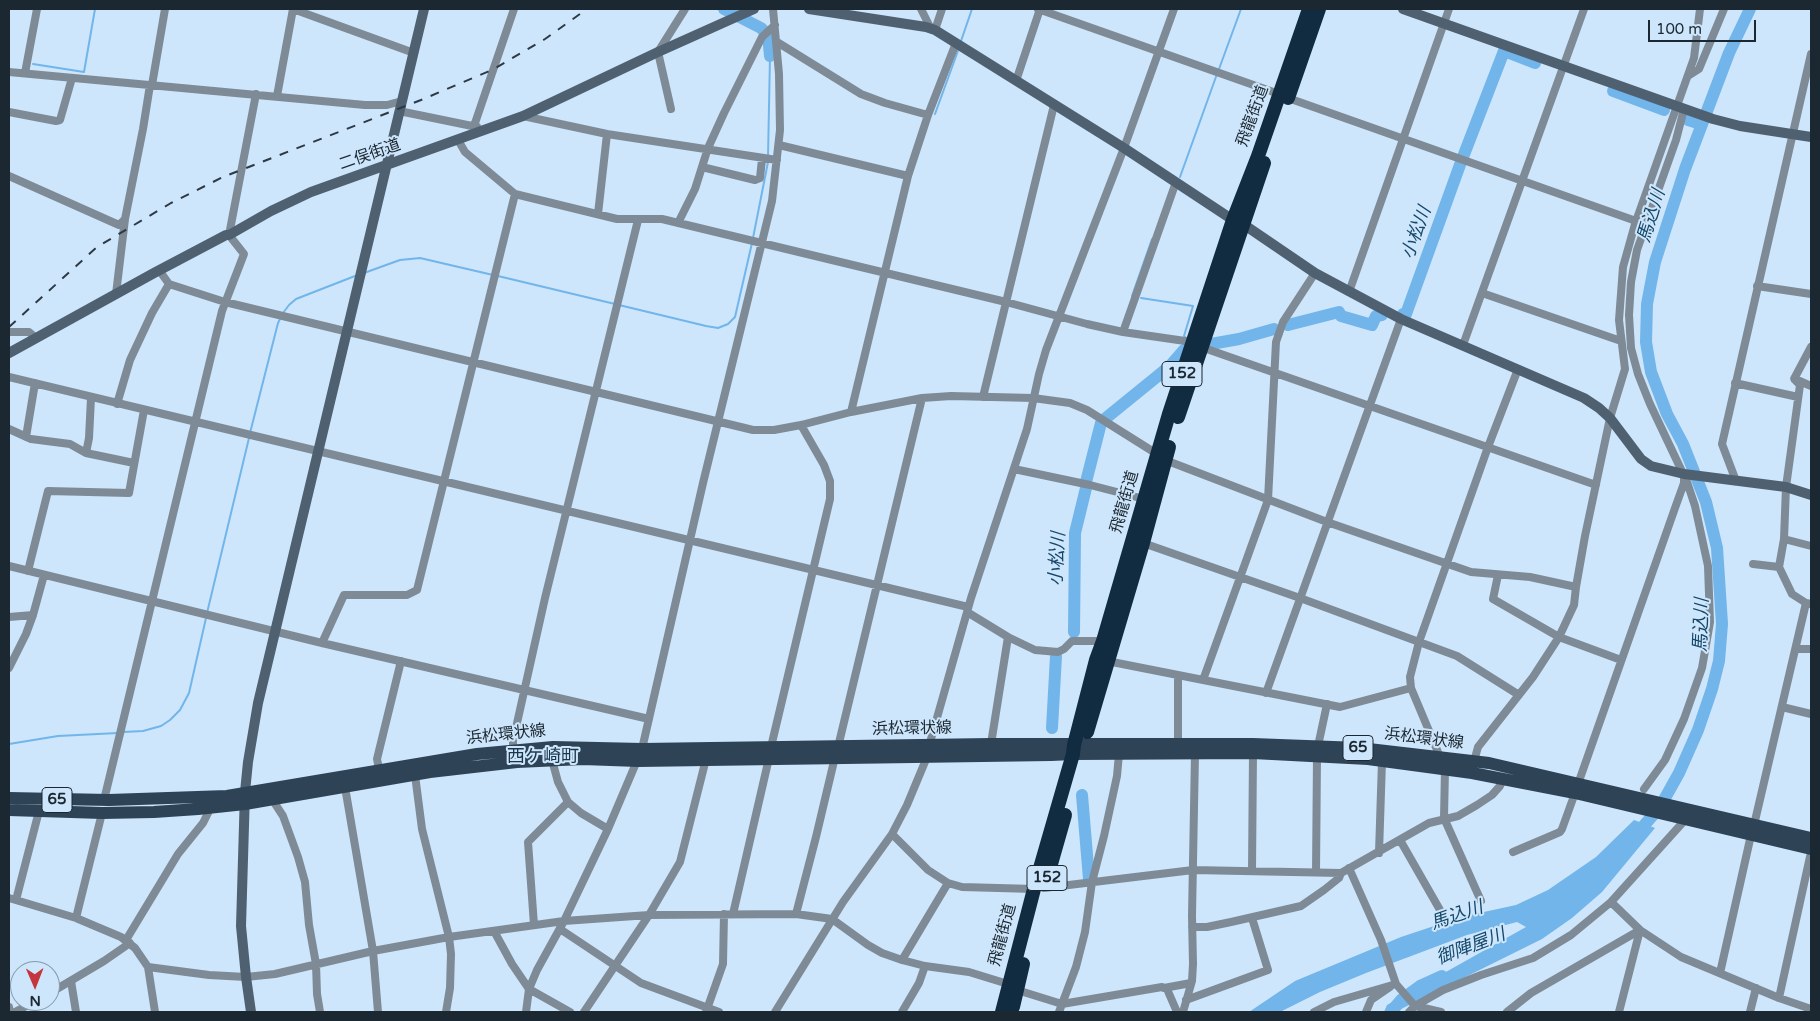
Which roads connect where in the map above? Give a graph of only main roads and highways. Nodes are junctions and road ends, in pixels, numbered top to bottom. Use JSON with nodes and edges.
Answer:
{"nodes":[{"id":1,"x":1309,"y":9,"type":"edge"},
{"id":2,"x":1319,"y":9,"type":"edge"},
{"id":3,"x":1284,"y":96,"type":"junction"},
{"id":4,"x":1161,"y":457,"type":"junction"},
{"id":5,"x":1078,"y":749,"type":"junction"},
{"id":6,"x":928,"y":751,"type":"junction"},
{"id":7,"x":1318,"y":751,"type":"junction"},
{"id":8,"x":770,"y":752,"type":"junction"},
{"id":9,"x":640,"y":755,"type":"junction"},
{"id":10,"x":1442,"y":763,"type":"junction"},
{"id":11,"x":1473,"y":767,"type":"junction"},
{"id":12,"x":1576,"y":789,"type":"junction"},
{"id":13,"x":9,"y":798,"type":"edge"},
{"id":14,"x":245,"y":798,"type":"junction"},
{"id":15,"x":103,"y":807,"type":"junction"},
{"id":16,"x":9,"y":810,"type":"edge"},
{"id":17,"x":1753,"y":830,"type":"junction"},
{"id":18,"x":1811,"y":838,"type":"edge"},
{"id":19,"x":1811,"y":850,"type":"edge"},
{"id":20,"x":1012,"y":987,"type":"junction"},
{"id":21,"x":1002,"y":1012,"type":"edge"},
{"id":22,"x":1012,"y":1012,"type":"edge"}],
"edges":[{"from":1,"to":3,"type":"highway","name":"飛龍街道","number":"152"},
{"from":2,"to":3,"type":"highway","name":"飛龍街道","number":"152"},
{"from":3,"to":4,"type":"highway","name":"飛龍街道","number":"152"},
{"from":4,"to":5,"type":"highway","name":"飛龍街道","number":"152"},
{"from":4,"to":5,"type":"highway","name":"飛龍街道","number":"152"},
{"from":5,"to":6,"type":"main road","name":"浜松環状線","number":"65"},
{"from":5,"to":6,"type":"main road","name":"浜松環状線","number":"65"},
{"from":5,"to":7,"type":"main road","name":"浜松環状線","number":"65"},
{"from":5,"to":7,"type":"main road","name":"浜松環状線","number":"65"},
{"from":5,"to":20,"type":"highway","name":"飛龍街道","number":"152"},
{"from":6,"to":8,"type":"main road","name":"浜松環状線","number":"65"},
{"from":7,"to":10,"type":"main road","name":"浜松環状線","number":"65"},
{"from":7,"to":10,"type":"main road","name":"浜松環状線","number":"65"},
{"from":8,"to":9,"type":"main road","name":"浜松環状線","number":"65"},
{"from":8,"to":9,"type":"main road","name":"浜松環状線","number":"65"},
{"from":9,"to":14,"type":"main road","name":"浜松環状線","number":"65"},
{"from":9,"to":14,"type":"main road","name":"浜松環状線","number":"65"},
{"from":10,"to":11,"type":"main road","name":"浜松環状線","number":"65"},
{"from":11,"to":12,"type":"main road","name":"浜松環状線","number":"65"},
{"from":11,"to":12,"type":"main road","name":"浜松環状線","number":"65"},
{"from":12,"to":17,"type":"main road","name":"浜松環状線","number":"65"},
{"from":13,"to":15,"type":"main road","name":"浜松環状線","number":"65"},
{"from":14,"to":15,"type":"main road","name":"浜松環状線","number":"65"},
{"from":14,"to":15,"type":"main road","name":"浜松環状線","number":"65"},
{"from":15,"to":16,"type":"main road","name":"浜松環状線","number":"65"},
{"from":17,"to":18,"type":"main road","name":"浜松環状線","number":"65"},
{"from":17,"to":19,"type":"main road","name":"浜松環状線","number":"65"},
{"from":20,"to":21,"type":"highway","name":"飛龍街道","number":"152"},
{"from":20,"to":22,"type":"highway","name":"飛龍街道","number":"152"}]}
